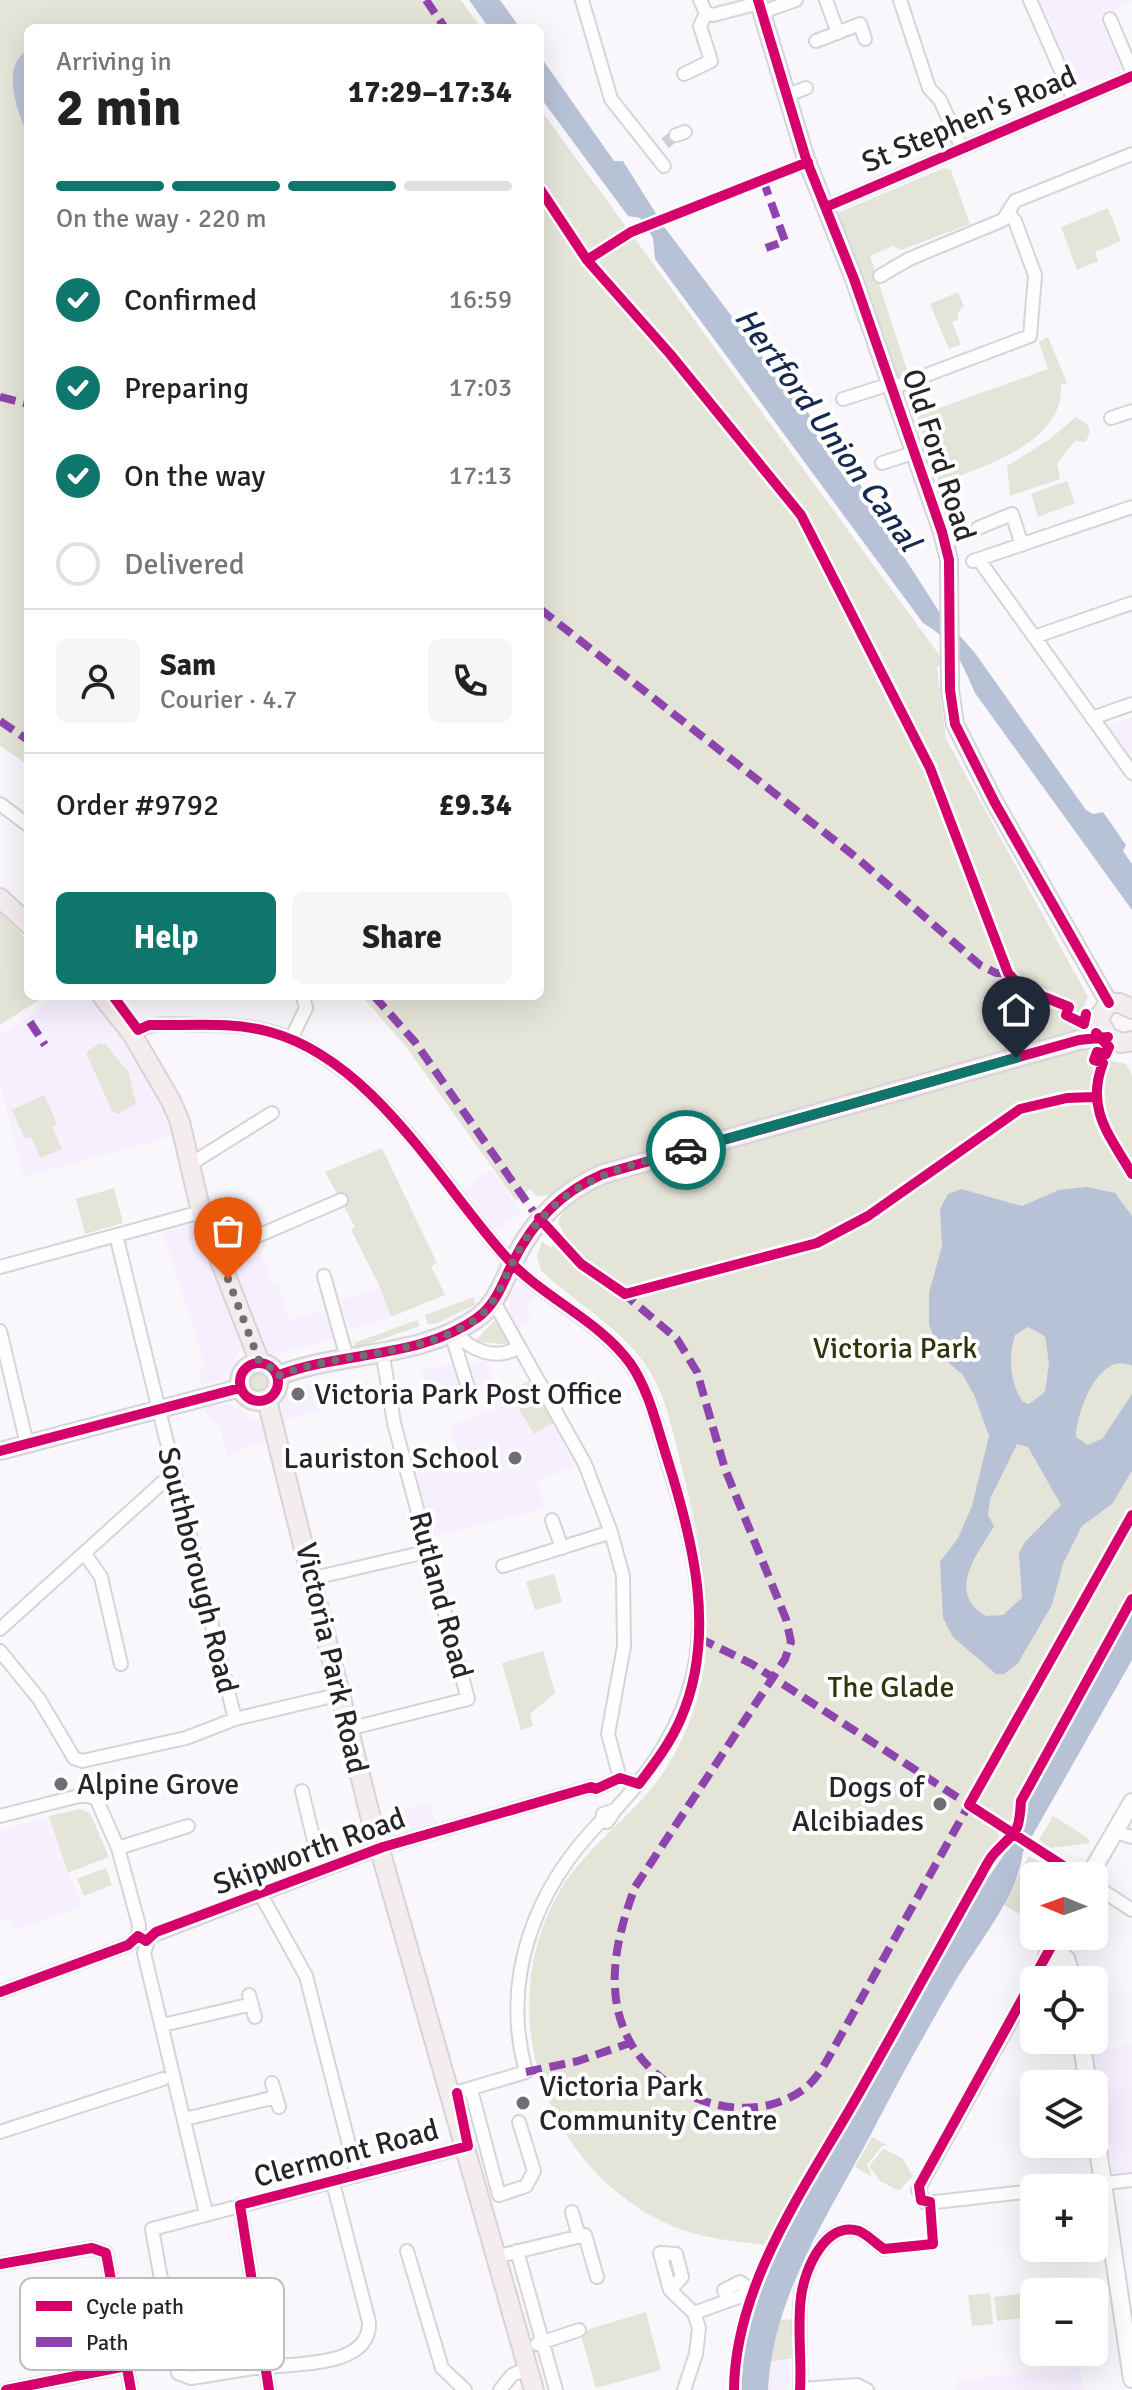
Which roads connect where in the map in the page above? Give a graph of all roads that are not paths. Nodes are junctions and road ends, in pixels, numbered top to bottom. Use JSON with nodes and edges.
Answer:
{"nodes":[{"id":1,"x":700,"y":0,"type":"edge"},
{"id":2,"x":796,"y":0,"type":"edge"},
{"id":3,"x":826,"y":0,"type":"edge"},
{"id":4,"x":900,"y":0,"type":"edge"},
{"id":5,"x":1030,"y":0,"type":"edge"},
{"id":6,"x":579,"y":1,"type":"edge"},
{"id":7,"x":760,"y":5,"type":"edge"},
{"id":8,"x":706,"y":13,"type":"junction"},
{"id":9,"x":1110,"y":19,"type":"dead end"},
{"id":10,"x":838,"y":33,"type":"junction"},
{"id":11,"x":865,"y":39,"type":"dead end"},
{"id":12,"x":816,"y":41,"type":"dead end"},
{"id":13,"x":684,"y":74,"type":"dead end"},
{"id":14,"x":1132,"y":74,"type":"edge"},
{"id":15,"x":806,"y":88,"type":"dead end"},
{"id":16,"x":785,"y":96,"type":"junction"},
{"id":17,"x":1074,"y":100,"type":"junction"},
{"id":18,"x":676,"y":137,"type":"tunnel mouth"},
{"id":19,"x":962,"y":148,"type":"junction"},
{"id":20,"x":653,"y":153,"type":"junction"},
{"id":21,"x":1132,"y":154,"type":"edge"},
{"id":22,"x":664,"y":166,"type":"dead end"},
{"id":23,"x":826,"y":207,"type":"junction"},
{"id":24,"x":1009,"y":214,"type":"junction"},
{"id":25,"x":880,"y":276,"type":"dead end"},
{"id":26,"x":891,"y":386,"type":"junction"},
{"id":27,"x":843,"y":399,"type":"dead end"},
{"id":28,"x":1132,"y":411,"type":"edge"},
{"id":29,"x":1111,"y":418,"type":"dead end"},
{"id":30,"x":913,"y":453,"type":"junction"},
{"id":31,"x":882,"y":463,"type":"dead end"},
{"id":32,"x":1132,"y":507,"type":"edge"},
{"id":33,"x":978,"y":528,"type":"dead end"},
{"id":34,"x":1022,"y":545,"type":"junction"},
{"id":35,"x":1132,"y":603,"type":"edge"},
{"id":36,"x":1031,"y":634,"type":"junction"},
{"id":37,"x":1132,"y":704,"type":"edge"},
{"id":38,"x":1092,"y":718,"type":"junction"},
{"id":39,"x":1132,"y":773,"type":"edge"},
{"id":40,"x":0,"y":804,"type":"edge"},
{"id":41,"x":24,"y":822,"type":"edge"},
{"id":42,"x":0,"y":898,"type":"edge"},
{"id":43,"x":24,"y":920,"type":"edge"},
{"id":44,"x":105,"y":1000,"type":"edge"},
{"id":45,"x":304,"y":1000,"type":"edge"},
{"id":46,"x":1109,"y":1003,"type":"junction"},
{"id":47,"x":1132,"y":1009,"type":"edge"},
{"id":48,"x":1104,"y":1030,"type":"junction"},
{"id":49,"x":132,"y":1034,"type":"junction"},
{"id":50,"x":291,"y":1039,"type":"junction"},
{"id":51,"x":1130,"y":1046,"type":"edge"},
{"id":52,"x":272,"y":1113,"type":"dead end"},
{"id":53,"x":189,"y":1165,"type":"junction"},
{"id":54,"x":341,"y":1200,"type":"dead end"},
{"id":55,"x":201,"y":1212,"type":"junction"},
{"id":56,"x":116,"y":1235,"type":"junction"},
{"id":57,"x":218,"y":1253,"type":"junction"},
{"id":58,"x":512,"y":1263,"type":"junction"},
{"id":59,"x":0,"y":1267,"type":"edge"},
{"id":60,"x":324,"y":1276,"type":"dead end"},
{"id":61,"x":494,"y":1302,"type":"junction"},
{"id":62,"x":0,"y":1331,"type":"edge"},
{"id":63,"x":453,"y":1332,"type":"junction"},
{"id":64,"x":517,"y":1348,"type":"junction"},
{"id":65,"x":382,"y":1350,"type":"junction"},
{"id":66,"x":347,"y":1358,"type":"junction"},
{"id":67,"x":260,"y":1363,"type":"junction"},
{"id":68,"x":277,"y":1376,"type":"junction"},
{"id":69,"x":240,"y":1388,"type":"junction"},
{"id":70,"x":471,"y":1397,"type":"dead end"},
{"id":71,"x":267,"y":1400,"type":"junction"},
{"id":72,"x":158,"y":1410,"type":"junction"},
{"id":73,"x":27,"y":1444,"type":"junction"},
{"id":74,"x":0,"y":1451,"type":"edge"},
{"id":75,"x":175,"y":1471,"type":"junction"},
{"id":76,"x":552,"y":1520,"type":"dead end"},
{"id":77,"x":611,"y":1532,"type":"junction"},
{"id":78,"x":562,"y":1548,"type":"junction"},
{"id":79,"x":430,"y":1551,"type":"junction"},
{"id":80,"x":85,"y":1554,"type":"junction"},
{"id":81,"x":503,"y":1566,"type":"dead end"},
{"id":82,"x":314,"y":1578,"type":"junction"},
{"id":83,"x":0,"y":1629,"type":"edge"},
{"id":84,"x":0,"y":1651,"type":"edge"},
{"id":85,"x":121,"y":1664,"type":"dead end"},
{"id":86,"x":341,"y":1694,"type":"junction"},
{"id":87,"x":235,"y":1719,"type":"junction"},
{"id":88,"x":348,"y":1729,"type":"junction"},
{"id":89,"x":620,"y":1778,"type":"junction"},
{"id":90,"x":639,"y":1784,"type":"junction"},
{"id":91,"x":302,"y":1791,"type":"dead end"},
{"id":92,"x":1132,"y":1802,"type":"edge"},
{"id":93,"x":0,"y":1816,"type":"edge"},
{"id":94,"x":188,"y":1826,"type":"dead end"},
{"id":95,"x":1115,"y":1832,"type":"junction"},
{"id":96,"x":1132,"y":1837,"type":"edge"},
{"id":97,"x":118,"y":1848,"type":"junction"},
{"id":98,"x":379,"y":1848,"type":"junction"},
{"id":99,"x":1097,"y":1862,"type":"edge"},
{"id":100,"x":321,"y":1870,"type":"junction"},
{"id":101,"x":260,"y":1893,"type":"junction"},
{"id":102,"x":1108,"y":1894,"type":"edge"},
{"id":103,"x":1132,"y":1910,"type":"edge"},
{"id":104,"x":142,"y":1938,"type":"junction"},
{"id":105,"x":1050,"y":1950,"type":"edge"},
{"id":106,"x":1057,"y":1950,"type":"edge"},
{"id":107,"x":1071,"y":1966,"type":"edge"},
{"id":108,"x":0,"y":1992,"type":"edge"},
{"id":109,"x":252,"y":2005,"type":"dead end"},
{"id":110,"x":163,"y":2025,"type":"junction"},
{"id":111,"x":163,"y":2079,"type":"dead end"},
{"id":112,"x":272,"y":2083,"type":"dead end"},
{"id":113,"x":471,"y":2090,"type":"junction"},
{"id":114,"x":448,"y":2095,"type":"junction"},
{"id":115,"x":185,"y":2119,"type":"junction"},
{"id":116,"x":519,"y":2122,"type":"dead end"},
{"id":117,"x":0,"y":2132,"type":"edge"},
{"id":118,"x":465,"y":2147,"type":"junction"},
{"id":119,"x":357,"y":2176,"type":"junction"},
{"id":120,"x":1132,"y":2180,"type":"edge"},
{"id":121,"x":333,"y":2183,"type":"junction"},
{"id":122,"x":1108,"y":2183,"type":"edge"},
{"id":123,"x":1020,"y":2193,"type":"edge"},
{"id":124,"x":240,"y":2205,"type":"junction"},
{"id":125,"x":572,"y":2212,"type":"dead end"},
{"id":126,"x":206,"y":2213,"type":"junction"},
{"id":127,"x":1108,"y":2215,"type":"edge"},
{"id":128,"x":579,"y":2237,"type":"junction"},
{"id":129,"x":884,"y":2249,"type":"dead end"},
{"id":130,"x":407,"y":2251,"type":"dead end"},
{"id":131,"x":517,"y":2251,"type":"junction"},
{"id":132,"x":495,"y":2257,"type":"junction"},
{"id":133,"x":0,"y":2264,"type":"edge"},
{"id":134,"x":597,"y":2277,"type":"dead end"},
{"id":135,"x":110,"y":2278,"type":"edge"},
{"id":136,"x":158,"y":2278,"type":"edge"},
{"id":137,"x":252,"y":2278,"type":"edge"},
{"id":138,"x":670,"y":2290,"type":"dead end"},
{"id":139,"x":728,"y":2300,"type":"dead end"},
{"id":140,"x":694,"y":2313,"type":"junction"},
{"id":141,"x":579,"y":2330,"type":"dead end"},
{"id":142,"x":541,"y":2343,"type":"junction"},
{"id":143,"x":1130,"y":2352,"type":"edge"},
{"id":144,"x":525,"y":2359,"type":"junction"},
{"id":145,"x":284,"y":2364,"type":"edge"},
{"id":146,"x":107,"y":2370,"type":"edge"},
{"id":147,"x":128,"y":2370,"type":"edge"},
{"id":148,"x":176,"y":2370,"type":"edge"},
{"id":149,"x":241,"y":2370,"type":"edge"},
{"id":150,"x":266,"y":2370,"type":"edge"},
{"id":151,"x":1132,"y":2379,"type":"edge"},
{"id":152,"x":6,"y":2390,"type":"edge"},
{"id":153,"x":131,"y":2390,"type":"edge"},
{"id":154,"x":269,"y":2390,"type":"edge"},
{"id":155,"x":465,"y":2390,"type":"edge"},
{"id":156,"x":500,"y":2390,"type":"edge"},
{"id":157,"x":534,"y":2390,"type":"edge"},
{"id":158,"x":556,"y":2390,"type":"edge"},
{"id":159,"x":684,"y":2390,"type":"edge"},
{"id":160,"x":801,"y":2390,"type":"edge"},
{"id":161,"x":867,"y":2390,"type":"edge"}],
"edges":[{"from":1,"to":8,"type":"street"},
{"from":2,"to":7,"type":"street"},
{"from":3,"to":10,"type":"street"},
{"from":4,"to":19,"type":"street"},
{"from":5,"to":17,"type":"street"},
{"from":6,"to":20,"type":"street"},
{"from":7,"to":8,"type":"street"},
{"from":7,"to":16,"type":"main road","name":"Old Ford Road"},
{"from":8,"to":13,"type":"street"},
{"from":9,"to":14,"type":"street"},
{"from":10,"to":11,"type":"street"},
{"from":10,"to":12,"type":"street"},
{"from":14,"to":17,"type":"street","name":"St Stephen's Road"},
{"from":15,"to":16,"type":"street"},
{"from":16,"to":23,"type":"main road","name":"Old Ford Road"},
{"from":17,"to":19,"type":"street","name":"St Stephen's Road"},
{"from":18,"to":20,"type":"street"},
{"from":19,"to":23,"type":"street","name":"St Stephen's Road"},
{"from":20,"to":22,"type":"street"},
{"from":21,"to":24,"type":"street"},
{"from":23,"to":26,"type":"main road","name":"Old Ford Road"},
{"from":24,"to":25,"type":"street"},
{"from":24,"to":26,"type":"street"},
{"from":26,"to":27,"type":"street"},
{"from":26,"to":30,"type":"main road","name":"Old Ford Road"},
{"from":28,"to":29,"type":"street"},
{"from":30,"to":31,"type":"street"},
{"from":30,"to":46,"type":"main road","name":"Old Ford Road"},
{"from":32,"to":34,"type":"street"},
{"from":33,"to":34,"type":"street"},
{"from":34,"to":36,"type":"street"},
{"from":35,"to":36,"type":"street"},
{"from":36,"to":38,"type":"street"},
{"from":37,"to":38,"type":"street"},
{"from":38,"to":39,"type":"street"},
{"from":40,"to":41,"type":"street"},
{"from":42,"to":43,"type":"main road"},
{"from":44,"to":49,"type":"main road"},
{"from":45,"to":50,"type":"street"},
{"from":46,"to":47,"type":"main road"},
{"from":46,"to":48,"type":"main road"},
{"from":48,"to":51,"type":"main road"},
{"from":48,"to":58,"type":"main road"},
{"from":49,"to":50,"type":"street"},
{"from":49,"to":53,"type":"main road"},
{"from":50,"to":58,"type":"street"},
{"from":52,"to":53,"type":"street"},
{"from":53,"to":55,"type":"main road"},
{"from":54,"to":57,"type":"street"},
{"from":55,"to":56,"type":"street"},
{"from":55,"to":57,"type":"main road"},
{"from":56,"to":59,"type":"street"},
{"from":56,"to":72,"type":"street","name":"Southborough Road"},
{"from":57,"to":67,"type":"main road"},
{"from":58,"to":61,"type":"main road"},
{"from":58,"to":90,"type":"street"},
{"from":60,"to":66,"type":"street"},
{"from":61,"to":63,"type":"main road"},
{"from":61,"to":64,"type":"street"},
{"from":62,"to":73,"type":"street"},
{"from":63,"to":64,"type":"street"},
{"from":63,"to":65,"type":"main road"},
{"from":63,"to":70,"type":"street"},
{"from":64,"to":77,"type":"street"},
{"from":65,"to":66,"type":"main road"},
{"from":65,"to":79,"type":"street","name":"Rutland Road"},
{"from":66,"to":68,"type":"main road"},
{"from":67,"to":68,"type":"main road"},
{"from":67,"to":69,"type":"main road"},
{"from":68,"to":71,"type":"main road"},
{"from":69,"to":71,"type":"main road"},
{"from":69,"to":72,"type":"main road"},
{"from":71,"to":82,"type":"main road","name":"Victoria Park Road"},
{"from":72,"to":73,"type":"main road"},
{"from":72,"to":75,"type":"street","name":"Southborough Road"},
{"from":73,"to":74,"type":"main road"},
{"from":75,"to":80,"type":"street"},
{"from":75,"to":87,"type":"street","name":"Southborough Road"},
{"from":76,"to":78,"type":"street"},
{"from":77,"to":78,"type":"street"},
{"from":77,"to":89,"type":"street"},
{"from":78,"to":81,"type":"street"},
{"from":79,"to":82,"type":"street"},
{"from":79,"to":88,"type":"street","name":"Rutland Road"},
{"from":80,"to":83,"type":"street"},
{"from":80,"to":85,"type":"street"},
{"from":82,"to":86,"type":"main road","name":"Victoria Park Road"},
{"from":84,"to":87,"type":"street"},
{"from":86,"to":87,"type":"street"},
{"from":86,"to":88,"type":"main road","name":"Victoria Park Road"},
{"from":88,"to":98,"type":"main road","name":"Victoria Park Road"},
{"from":89,"to":90,"type":"street"},
{"from":89,"to":98,"type":"street","name":"Skipworth Road"},
{"from":90,"to":113,"type":"street"},
{"from":91,"to":100,"type":"street"},
{"from":92,"to":95,"type":"main road"},
{"from":93,"to":97,"type":"street"},
{"from":94,"to":97,"type":"street"},
{"from":95,"to":96,"type":"street"},
{"from":95,"to":99,"type":"main road"},
{"from":97,"to":104,"type":"street"},
{"from":98,"to":100,"type":"street","name":"Skipworth Road"},
{"from":98,"to":114,"type":"main road","name":"Victoria Park Road"},
{"from":100,"to":101,"type":"street","name":"Skipworth Road"},
{"from":101,"to":104,"type":"street","name":"Skipworth Road"},
{"from":101,"to":119,"type":"street"},
{"from":102,"to":103,"type":"street"},
{"from":104,"to":108,"type":"street","name":"Skipworth Road"},
{"from":104,"to":110,"type":"street"},
{"from":105,"to":123,"type":"street"},
{"from":106,"to":107,"type":"street"},
{"from":109,"to":110,"type":"street"},
{"from":110,"to":115,"type":"street"},
{"from":111,"to":117,"type":"street"},
{"from":112,"to":115,"type":"street"},
{"from":113,"to":114,"type":"street"},
{"from":113,"to":116,"type":"street"},
{"from":114,"to":118,"type":"main road","name":"Victoria Park Road"},
{"from":115,"to":126,"type":"street"},
{"from":118,"to":119,"type":"street","name":"Clermont Road"},
{"from":118,"to":132,"type":"main road","name":"Victoria Park Road"},
{"from":119,"to":121,"type":"street","name":"Clermont Road"},
{"from":120,"to":122,"type":"street"},
{"from":121,"to":124,"type":"street","name":"Clermont Road"},
{"from":121,"to":145,"type":"street"},
{"from":124,"to":126,"type":"street","name":"Clermont Road"},
{"from":124,"to":137,"type":"street"},
{"from":125,"to":128,"type":"street"},
{"from":126,"to":136,"type":"street","name":"Clermont Road"},
{"from":127,"to":143,"type":"main road"},
{"from":128,"to":131,"type":"street"},
{"from":128,"to":134,"type":"street"},
{"from":129,"to":160,"type":"street"},
{"from":130,"to":155,"type":"street"},
{"from":131,"to":132,"type":"street"},
{"from":131,"to":142,"type":"street"},
{"from":132,"to":144,"type":"main road","name":"Victoria Park Road"},
{"from":133,"to":135,"type":"street"},
{"from":138,"to":140,"type":"street"},
{"from":139,"to":140,"type":"street"},
{"from":140,"to":159,"type":"street"},
{"from":141,"to":142,"type":"street"},
{"from":142,"to":144,"type":"street"},
{"from":142,"to":158,"type":"street"},
{"from":143,"to":151,"type":"main road"},
{"from":144,"to":156,"type":"street"},
{"from":144,"to":157,"type":"main road","name":"Victoria Park Road"},
{"from":146,"to":152,"type":"street"},
{"from":147,"to":153,"type":"street"},
{"from":148,"to":149,"type":"street","name":"Clermont Road"},
{"from":150,"to":154,"type":"street"},
{"from":160,"to":161,"type":"street"}]}
